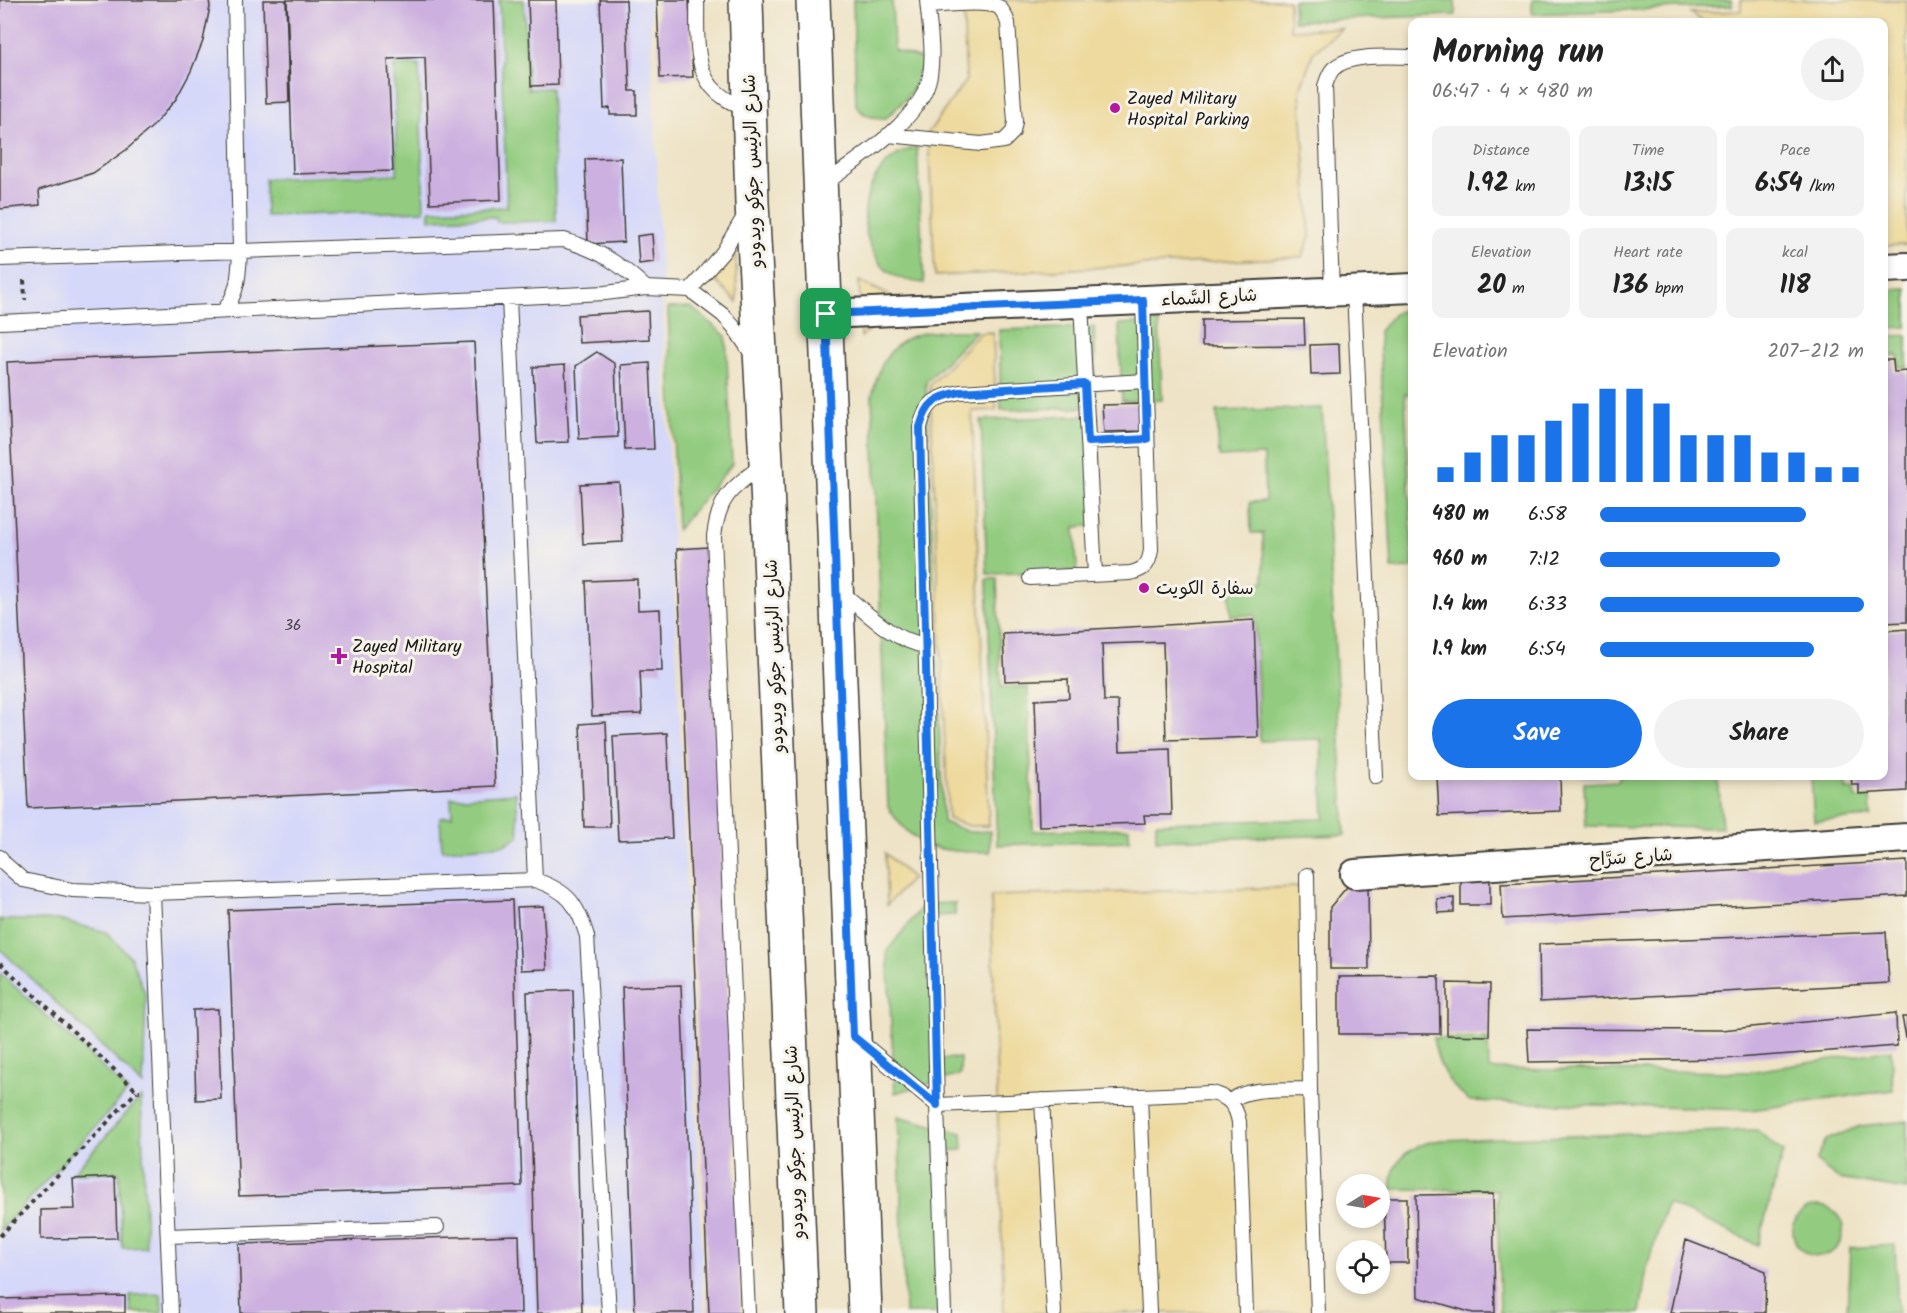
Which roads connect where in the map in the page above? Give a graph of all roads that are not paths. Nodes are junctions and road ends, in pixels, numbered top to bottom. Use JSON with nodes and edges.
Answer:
{"nodes":[{"id":1,"x":235,"y":0,"type":"edge"},
{"id":2,"x":697,"y":0,"type":"edge"},
{"id":3,"x":746,"y":0,"type":"edge"},
{"id":4,"x":813,"y":0,"type":"edge"},
{"id":5,"x":928,"y":3,"type":"edge"},
{"id":6,"x":1408,"y":57,"type":"edge"},
{"id":7,"x":751,"y":114,"type":"junction"},
{"id":8,"x":888,"y":135,"type":"junction"},
{"id":9,"x":821,"y":188,"type":"junction"},
{"id":10,"x":752,"y":203,"type":"junction"},
{"id":11,"x":240,"y":250,"type":"junction"},
{"id":12,"x":0,"y":259,"type":"edge"},
{"id":13,"x":1907,"y":267,"type":"edge"},
{"id":14,"x":1888,"y":268,"type":"edge"},
{"id":15,"x":646,"y":288,"type":"junction"},
{"id":16,"x":1408,"y":288,"type":"edge"},
{"id":17,"x":690,"y":290,"type":"junction"},
{"id":18,"x":1343,"y":292,"type":"junction"},
{"id":19,"x":509,"y":298,"type":"junction"},
{"id":20,"x":1143,"y":300,"type":"junction"},
{"id":21,"x":1081,"y":303,"type":"junction"},
{"id":22,"x":224,"y":310,"type":"junction"},
{"id":23,"x":826,"y":314,"type":"junction"},
{"id":24,"x":0,"y":322,"type":"edge"},
{"id":25,"x":760,"y":368,"type":"junction"},
{"id":26,"x":1145,"y":381,"type":"junction"},
{"id":27,"x":1085,"y":384,"type":"junction"},
{"id":28,"x":1147,"y":439,"type":"junction"},
{"id":29,"x":1088,"y":442,"type":"junction"},
{"id":30,"x":766,"y":462,"type":"junction"},
{"id":31,"x":1095,"y":575,"type":"junction"},
{"id":32,"x":1030,"y":578,"type":"dead end"},
{"id":33,"x":837,"y":589,"type":"junction"},
{"id":34,"x":925,"y":646,"type":"junction"},
{"id":35,"x":1376,"y":777,"type":"dead end"},
{"id":36,"x":1907,"y":838,"type":"edge"},
{"id":37,"x":0,"y":857,"type":"edge"},
{"id":38,"x":1355,"y":874,"type":"dead end"},
{"id":39,"x":1307,"y":875,"type":"dead end"},
{"id":40,"x":535,"y":880,"type":"junction"},
{"id":41,"x":153,"y":892,"type":"junction"},
{"id":42,"x":853,"y":1036,"type":"junction"},
{"id":43,"x":1310,"y":1089,"type":"junction"},
{"id":44,"x":1140,"y":1096,"type":"junction"},
{"id":45,"x":1042,"y":1100,"type":"junction"},
{"id":46,"x":1230,"y":1102,"type":"junction"},
{"id":47,"x":937,"y":1105,"type":"junction"},
{"id":48,"x":437,"y":1227,"type":"dead end"},
{"id":49,"x":168,"y":1236,"type":"junction"},
{"id":50,"x":171,"y":1313,"type":"edge"},
{"id":51,"x":609,"y":1313,"type":"edge"},
{"id":52,"x":748,"y":1313,"type":"edge"},
{"id":53,"x":801,"y":1313,"type":"edge"},
{"id":54,"x":865,"y":1313,"type":"edge"},
{"id":55,"x":944,"y":1313,"type":"edge"},
{"id":56,"x":1054,"y":1313,"type":"edge"},
{"id":57,"x":1149,"y":1313,"type":"edge"},
{"id":58,"x":1246,"y":1313,"type":"edge"},
{"id":59,"x":1318,"y":1313,"type":"edge"}],
"edges":[{"from":1,"to":11,"type":"lane"},
{"from":2,"to":7,"type":"lane"},
{"from":3,"to":7,"type":"street","name":"شارع الرئيس جوكو ويدودو"},
{"from":4,"to":9,"type":"street"},
{"from":5,"to":8,"type":"lane"},
{"from":5,"to":8,"type":"lane"},
{"from":6,"to":18,"type":"lane"},
{"from":7,"to":10,"type":"street","name":"شارع الرئيس جوكو ويدودو"},
{"from":8,"to":9,"type":"lane"},
{"from":9,"to":23,"type":"street"},
{"from":10,"to":17,"type":"lane"},
{"from":10,"to":25,"type":"street","name":"شارع الرئيس جوكو ويدودو"},
{"from":11,"to":12,"type":"lane"},
{"from":11,"to":15,"type":"lane"},
{"from":11,"to":22,"type":"lane"},
{"from":13,"to":14,"type":"street"},
{"from":15,"to":17,"type":"lane"},
{"from":15,"to":19,"type":"lane"},
{"from":16,"to":18,"type":"street","name":"شارع السَّماء"},
{"from":17,"to":25,"type":"lane"},
{"from":18,"to":20,"type":"street","name":"شارع السَّماء"},
{"from":18,"to":35,"type":"lane"},
{"from":19,"to":22,"type":"lane"},
{"from":19,"to":40,"type":"lane"},
{"from":20,"to":21,"type":"street","name":"شارع السَّماء"},
{"from":20,"to":26,"type":"lane"},
{"from":21,"to":23,"type":"street","name":"شارع السَّماء"},
{"from":21,"to":27,"type":"lane"},
{"from":22,"to":24,"type":"lane"},
{"from":23,"to":33,"type":"street"},
{"from":25,"to":30,"type":"street","name":"شارع الرئيس جوكو ويدودو"},
{"from":26,"to":27,"type":"lane"},
{"from":26,"to":28,"type":"lane"},
{"from":27,"to":29,"type":"lane"},
{"from":27,"to":34,"type":"lane"},
{"from":28,"to":29,"type":"lane"},
{"from":28,"to":31,"type":"lane"},
{"from":29,"to":31,"type":"lane"},
{"from":30,"to":52,"type":"lane"},
{"from":30,"to":53,"type":"street","name":"شارع الرئيس جوكو ويدودو"},
{"from":31,"to":32,"type":"lane"},
{"from":33,"to":34,"type":"lane"},
{"from":33,"to":42,"type":"street"},
{"from":34,"to":47,"type":"lane"},
{"from":36,"to":38,"type":"street","name":"شارع سَرَّاح"},
{"from":37,"to":41,"type":"lane"},
{"from":39,"to":43,"type":"lane"},
{"from":40,"to":41,"type":"lane"},
{"from":40,"to":51,"type":"lane"},
{"from":41,"to":49,"type":"lane"},
{"from":42,"to":47,"type":"lane"},
{"from":42,"to":54,"type":"street"},
{"from":43,"to":46,"type":"lane"},
{"from":43,"to":59,"type":"lane"},
{"from":44,"to":45,"type":"lane"},
{"from":44,"to":46,"type":"lane"},
{"from":44,"to":57,"type":"lane"},
{"from":45,"to":47,"type":"lane"},
{"from":45,"to":56,"type":"lane"},
{"from":46,"to":58,"type":"lane"},
{"from":47,"to":55,"type":"lane"},
{"from":48,"to":49,"type":"lane"},
{"from":49,"to":50,"type":"lane"}]}
